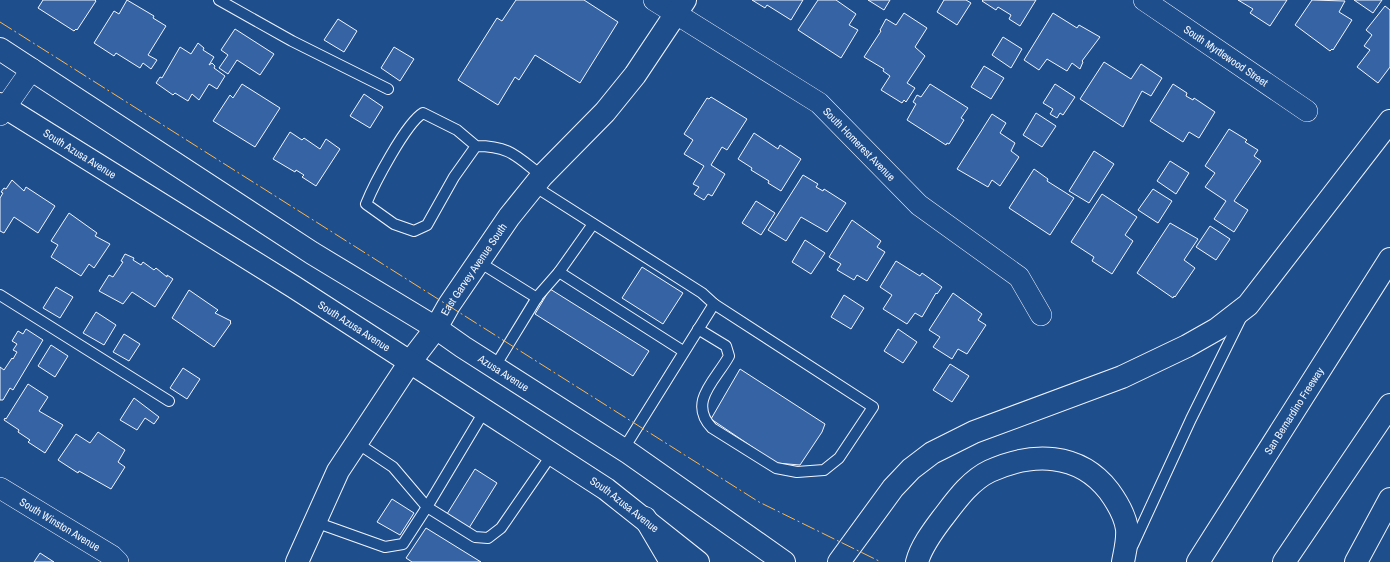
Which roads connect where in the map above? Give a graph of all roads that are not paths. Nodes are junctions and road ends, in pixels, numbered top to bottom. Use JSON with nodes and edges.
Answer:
{"nodes":[{"id":1,"x":219,"y":0,"type":"edge"},
{"id":2,"x":654,"y":0,"type":"edge"},
{"id":3,"x":1144,"y":0,"type":"edge"},
{"id":4,"x":681,"y":7,"type":"edge"},
{"id":5,"x":0,"y":49,"type":"edge"},
{"id":6,"x":32,"y":69,"type":"junction"},
{"id":7,"x":388,"y":89,"type":"dead end"},
{"id":8,"x":2,"y":109,"type":"edge"},
{"id":9,"x":1307,"y":111,"type":"dead end"},
{"id":10,"x":1390,"y":121,"type":"edge"},
{"id":11,"x":476,"y":146,"type":"junction"},
{"id":12,"x":538,"y":181,"type":"junction"},
{"id":13,"x":592,"y":224,"type":"junction"},
{"id":14,"x":1390,"y":259,"type":"edge"},
{"id":15,"x":478,"y":262,"type":"junction"},
{"id":16,"x":559,"y":272,"type":"junction"},
{"id":17,"x":0,"y":295,"type":"edge"},
{"id":18,"x":537,"y":298,"type":"junction"},
{"id":19,"x":714,"y":304,"type":"junction"},
{"id":20,"x":1248,"y":305,"type":"junction"},
{"id":21,"x":1041,"y":315,"type":"dead end"},
{"id":22,"x":436,"y":328,"type":"junction"},
{"id":23,"x":698,"y":328,"type":"junction"},
{"id":24,"x":683,"y":351,"type":"junction"},
{"id":25,"x":410,"y":362,"type":"junction"},
{"id":26,"x":494,"y":368,"type":"junction"},
{"id":27,"x":169,"y":401,"type":"dead end"},
{"id":28,"x":1390,"y":405,"type":"edge"},
{"id":29,"x":485,"y":410,"type":"junction"},
{"id":30,"x":357,"y":443,"type":"junction"},
{"id":31,"x":623,"y":450,"type":"junction"},
{"id":32,"x":552,"y":454,"type":"junction"},
{"id":33,"x":0,"y":488,"type":"edge"},
{"id":34,"x":1390,"y":499,"type":"edge"},
{"id":35,"x":427,"y":507,"type":"junction"},
{"id":36,"x":645,"y":518,"type":"junction"},
{"id":37,"x":315,"y":522,"type":"junction"},
{"id":38,"x":118,"y":562,"type":"edge"},
{"id":39,"x":297,"y":562,"type":"edge"},
{"id":40,"x":670,"y":562,"type":"edge"},
{"id":41,"x":698,"y":562,"type":"edge"},
{"id":42,"x":784,"y":562,"type":"edge"},
{"id":43,"x":839,"y":562,"type":"edge"},
{"id":44,"x":917,"y":562,"type":"edge"},
{"id":45,"x":1124,"y":562,"type":"edge"},
{"id":46,"x":1198,"y":562,"type":"edge"},
{"id":47,"x":1284,"y":562,"type":"edge"},
{"id":48,"x":1356,"y":562,"type":"edge"}],
"edges":[{"from":1,"to":7,"type":"lane"},
{"from":2,"to":4,"type":"street","name":"South Homerest Avenue"},
{"from":3,"to":9,"type":"street","name":"South Myrtlewood Street"},
{"from":4,"to":12,"type":"main road","name":"East Garvey Avenue South"},
{"from":4,"to":21,"type":"street","name":"South Homerest Avenue"},
{"from":5,"to":6,"type":"main road"},
{"from":6,"to":8,"type":"street"},
{"from":6,"to":22,"type":"main road"},
{"from":8,"to":25,"type":"main road","name":"South Azusa Avenue"},
{"from":10,"to":20,"type":"main road"},
{"from":11,"to":11,"type":"lane"},
{"from":11,"to":12,"type":"lane"},
{"from":12,"to":13,"type":"lane"},
{"from":12,"to":15,"type":"main road","name":"East Garvey Avenue South"},
{"from":13,"to":16,"type":"lane"},
{"from":13,"to":19,"type":"lane"},
{"from":14,"to":46,"type":"main road","name":"San Bernardino Freeway"},
{"from":15,"to":18,"type":"lane"},
{"from":15,"to":22,"type":"main road","name":"East Garvey Avenue South"},
{"from":16,"to":18,"type":"lane"},
{"from":16,"to":24,"type":"lane"},
{"from":17,"to":27,"type":"lane"},
{"from":18,"to":26,"type":"lane"},
{"from":19,"to":23,"type":"lane"},
{"from":19,"to":23,"type":"lane"},
{"from":20,"to":43,"type":"main road"},
{"from":20,"to":45,"type":"lane"},
{"from":22,"to":25,"type":"main road","name":"East Garvey Avenue South"},
{"from":22,"to":26,"type":"main road","name":"Azusa Avenue"},
{"from":23,"to":24,"type":"lane"},
{"from":24,"to":31,"type":"lane"},
{"from":25,"to":29,"type":"main road","name":"South Azusa Avenue"},
{"from":25,"to":30,"type":"main road","name":"East Garvey Avenue South"},
{"from":26,"to":31,"type":"main road","name":"Azusa Avenue"},
{"from":28,"to":47,"type":"main road"},
{"from":29,"to":32,"type":"main road","name":"South Azusa Avenue"},
{"from":29,"to":35,"type":"lane"},
{"from":30,"to":35,"type":"lane"},
{"from":30,"to":37,"type":"main road","name":"East Garvey Avenue South"},
{"from":31,"to":42,"type":"main road","name":"Azusa Avenue"},
{"from":32,"to":35,"type":"lane"},
{"from":32,"to":36,"type":"main road","name":"South Azusa Avenue"},
{"from":33,"to":38,"type":"street","name":"South Winston Avenue"},
{"from":34,"to":48,"type":"main road"},
{"from":35,"to":37,"type":"lane"},
{"from":36,"to":40,"type":"main road"},
{"from":36,"to":41,"type":"main road","name":"South Azusa Avenue"},
{"from":37,"to":39,"type":"main road","name":"East Garvey Avenue South"},
{"from":44,"to":45,"type":"main road"}]}
